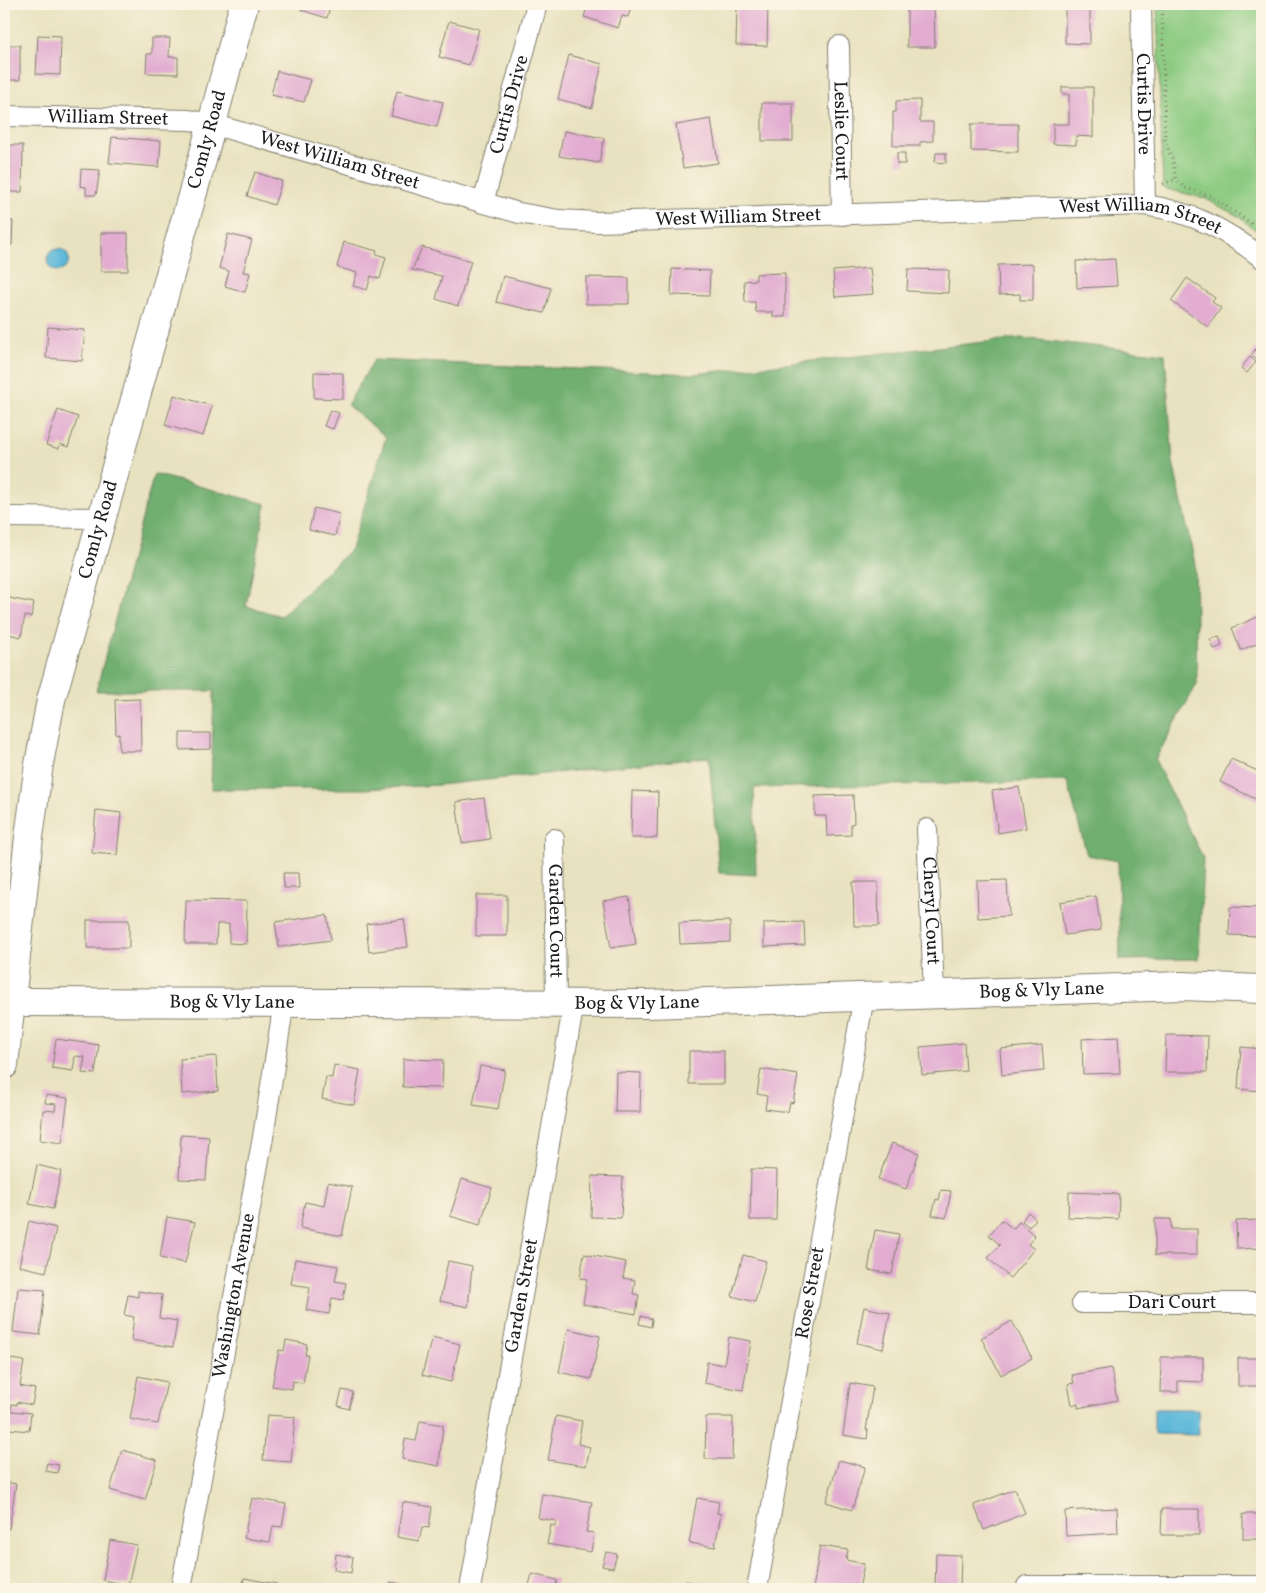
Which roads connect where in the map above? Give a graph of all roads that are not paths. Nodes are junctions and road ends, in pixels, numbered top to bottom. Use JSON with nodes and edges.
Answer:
{"nodes":[{"id":1,"x":244,"y":4,"type":"edge"},
{"id":2,"x":537,"y":4,"type":"edge"},
{"id":3,"x":1141,"y":4,"type":"edge"},
{"id":4,"x":838,"y":46,"type":"dead end"},
{"id":5,"x":4,"y":116,"type":"edge"},
{"id":6,"x":212,"y":124,"type":"junction"},
{"id":7,"x":483,"y":203,"type":"junction"},
{"id":8,"x":1145,"y":205,"type":"junction"},
{"id":9,"x":842,"y":215,"type":"junction"},
{"id":10,"x":1262,"y":258,"type":"edge"},
{"id":11,"x":4,"y":517,"type":"edge"},
{"id":12,"x":101,"y":518,"type":"junction"},
{"id":13,"x":927,"y":829,"type":"dead end"},
{"id":14,"x":554,"y":839,"type":"dead end"},
{"id":15,"x":1262,"y":989,"type":"edge"},
{"id":16,"x":934,"y":994,"type":"junction"},
{"id":17,"x":864,"y":996,"type":"junction"},
{"id":18,"x":11,"y":1002,"type":"junction"},
{"id":19,"x":284,"y":1002,"type":"junction"},
{"id":20,"x":565,"y":1003,"type":"junction"},
{"id":21,"x":4,"y":1065,"type":"edge"},
{"id":22,"x":1082,"y":1303,"type":"dead end"},
{"id":23,"x":1262,"y":1303,"type":"edge"},
{"id":24,"x":1027,"y":1586,"type":"dead end"},
{"id":25,"x":1262,"y":1586,"type":"edge"},
{"id":26,"x":182,"y":1589,"type":"edge"},
{"id":27,"x":470,"y":1589,"type":"edge"},
{"id":28,"x":757,"y":1589,"type":"edge"}],
"edges":[{"from":1,"to":6,"type":"street","name":"Comly Road"},
{"from":2,"to":7,"type":"street","name":"Curtis Drive"},
{"from":3,"to":8,"type":"street","name":"Curtis Drive"},
{"from":4,"to":9,"type":"street","name":"Leslie Court"},
{"from":5,"to":6,"type":"street","name":"William Street"},
{"from":6,"to":7,"type":"street","name":"West William Street"},
{"from":6,"to":12,"type":"street","name":"Comly Road"},
{"from":7,"to":9,"type":"street","name":"West William Street"},
{"from":8,"to":9,"type":"street","name":"West William Street"},
{"from":8,"to":10,"type":"street","name":"West William Street"},
{"from":11,"to":12,"type":"street"},
{"from":12,"to":18,"type":"street","name":"Comly Road"},
{"from":13,"to":16,"type":"street","name":"Cheryl Court"},
{"from":14,"to":20,"type":"street","name":"Garden Court"},
{"from":15,"to":16,"type":"street","name":"Bog & Vly Lane"},
{"from":16,"to":17,"type":"street","name":"Bog & Vly Lane"},
{"from":17,"to":20,"type":"street","name":"Bog & Vly Lane"},
{"from":17,"to":28,"type":"street","name":"Rose Street"},
{"from":18,"to":19,"type":"street","name":"Bog & Vly Lane"},
{"from":18,"to":21,"type":"street","name":"Comly Road"},
{"from":19,"to":20,"type":"street","name":"Bog & Vly Lane"},
{"from":19,"to":26,"type":"street","name":"Washington Avenue"},
{"from":20,"to":27,"type":"street","name":"Garden Street"},
{"from":22,"to":23,"type":"street","name":"Dari Court"},
{"from":24,"to":25,"type":"street"}]}
